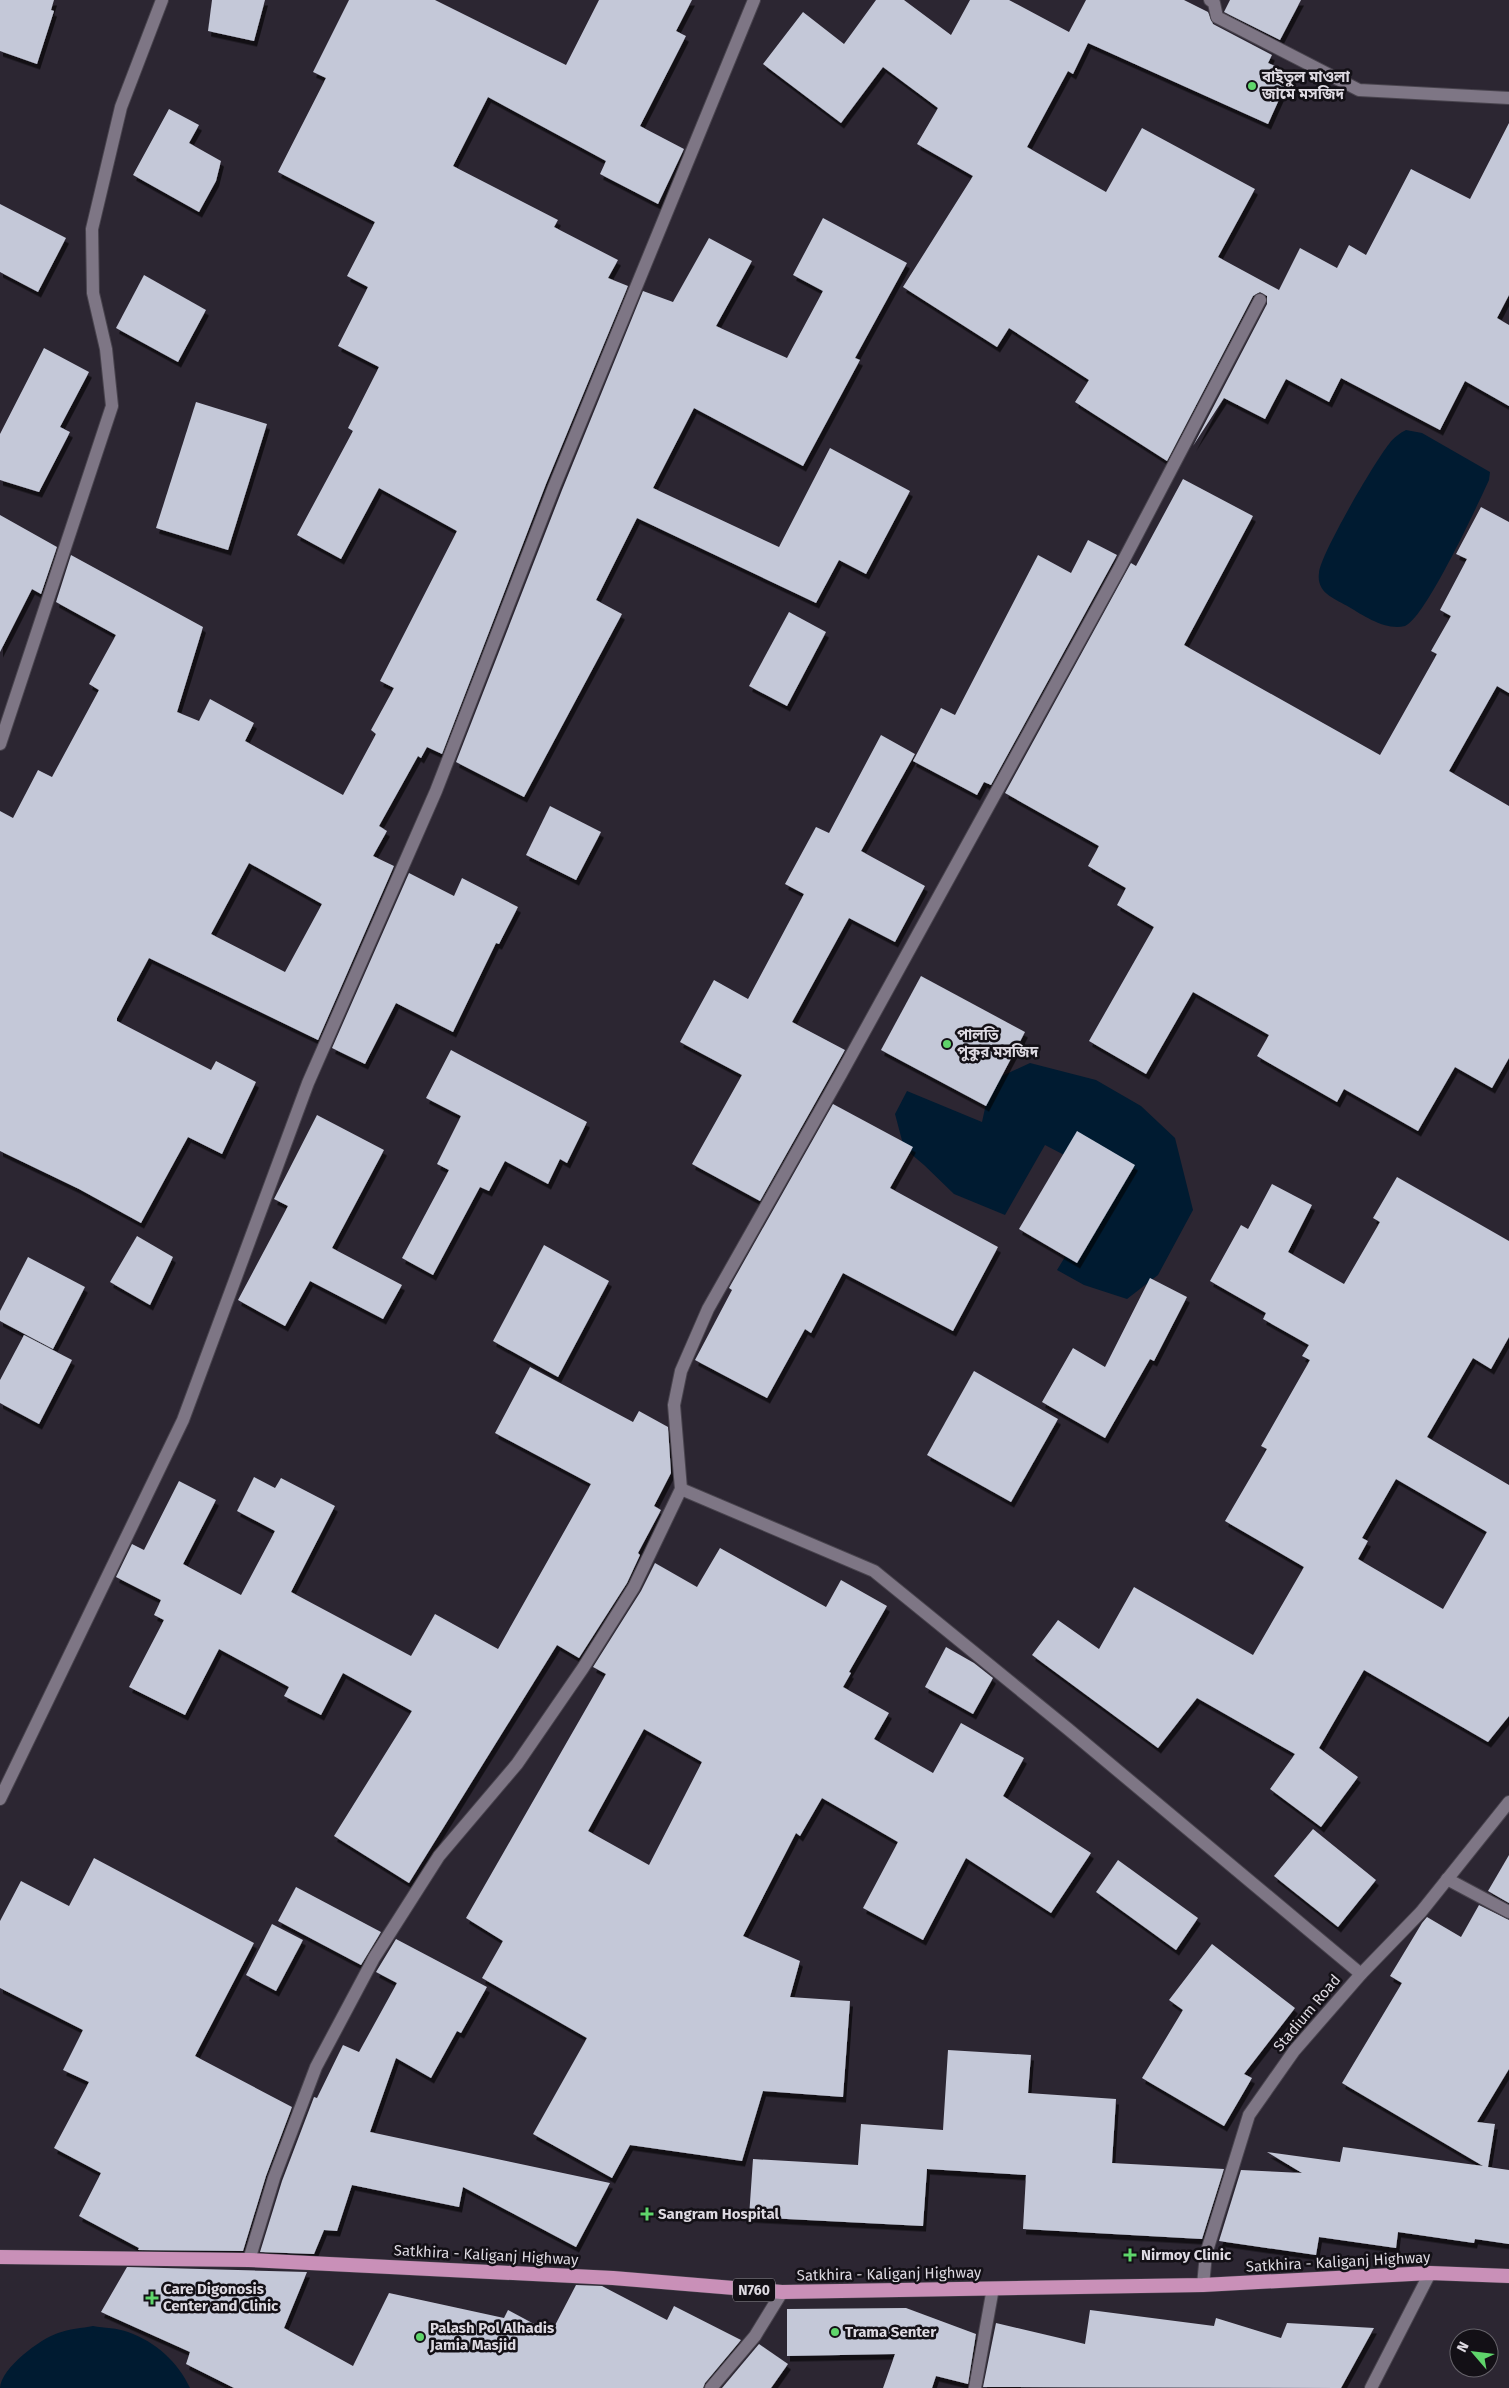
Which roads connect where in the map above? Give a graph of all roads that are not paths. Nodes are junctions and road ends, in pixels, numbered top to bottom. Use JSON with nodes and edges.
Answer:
{"nodes":[{"id":1,"x":162,"y":0,"type":"edge"},
{"id":2,"x":754,"y":0,"type":"edge"},
{"id":3,"x":1210,"y":0,"type":"edge"},
{"id":4,"x":1509,"y":98,"type":"edge"},
{"id":5,"x":1260,"y":300,"type":"dead end"},
{"id":6,"x":0,"y":744,"type":"edge"},
{"id":7,"x":681,"y":1489,"type":"junction"},
{"id":8,"x":0,"y":1799,"type":"edge"},
{"id":9,"x":1509,"y":1802,"type":"edge"},
{"id":10,"x":1447,"y":1879,"type":"junction"},
{"id":11,"x":1509,"y":1912,"type":"edge"},
{"id":12,"x":1361,"y":1974,"type":"junction"},
{"id":13,"x":0,"y":2257,"type":"edge"},
{"id":14,"x":249,"y":2260,"type":"junction"},
{"id":15,"x":1430,"y":2274,"type":"junction"},
{"id":16,"x":1509,"y":2276,"type":"edge"},
{"id":17,"x":1203,"y":2285,"type":"junction"},
{"id":18,"x":993,"y":2288,"type":"junction"},
{"id":19,"x":782,"y":2292,"type":"junction"},
{"id":20,"x":711,"y":2388,"type":"edge"},
{"id":21,"x":976,"y":2388,"type":"edge"},
{"id":22,"x":1372,"y":2388,"type":"edge"}],
"edges":[{"from":1,"to":6,"type":"street"},
{"from":2,"to":8,"type":"street"},
{"from":3,"to":4,"type":"street"},
{"from":5,"to":7,"type":"street"},
{"from":7,"to":12,"type":"street"},
{"from":7,"to":14,"type":"street"},
{"from":9,"to":10,"type":"street","name":"Stadium Road"},
{"from":10,"to":11,"type":"street"},
{"from":10,"to":12,"type":"street","name":"Stadium Road"},
{"from":12,"to":17,"type":"street","name":"Stadium Road"},
{"from":13,"to":14,"type":"highway","name":"Satkhira - Kaliganj Highway","number":"N760"},
{"from":14,"to":19,"type":"highway","name":"Satkhira - Kaliganj Highway","number":"N760"},
{"from":15,"to":16,"type":"highway","name":"Satkhira - Kaliganj Highway","number":"N760"},
{"from":15,"to":17,"type":"highway","name":"Satkhira - Kaliganj Highway","number":"N760"},
{"from":15,"to":22,"type":"street"},
{"from":17,"to":18,"type":"highway","name":"Satkhira - Kaliganj Highway","number":"N760"},
{"from":18,"to":19,"type":"highway","name":"Satkhira - Kaliganj Highway","number":"N760"},
{"from":18,"to":21,"type":"street"},
{"from":19,"to":20,"type":"street"}]}
